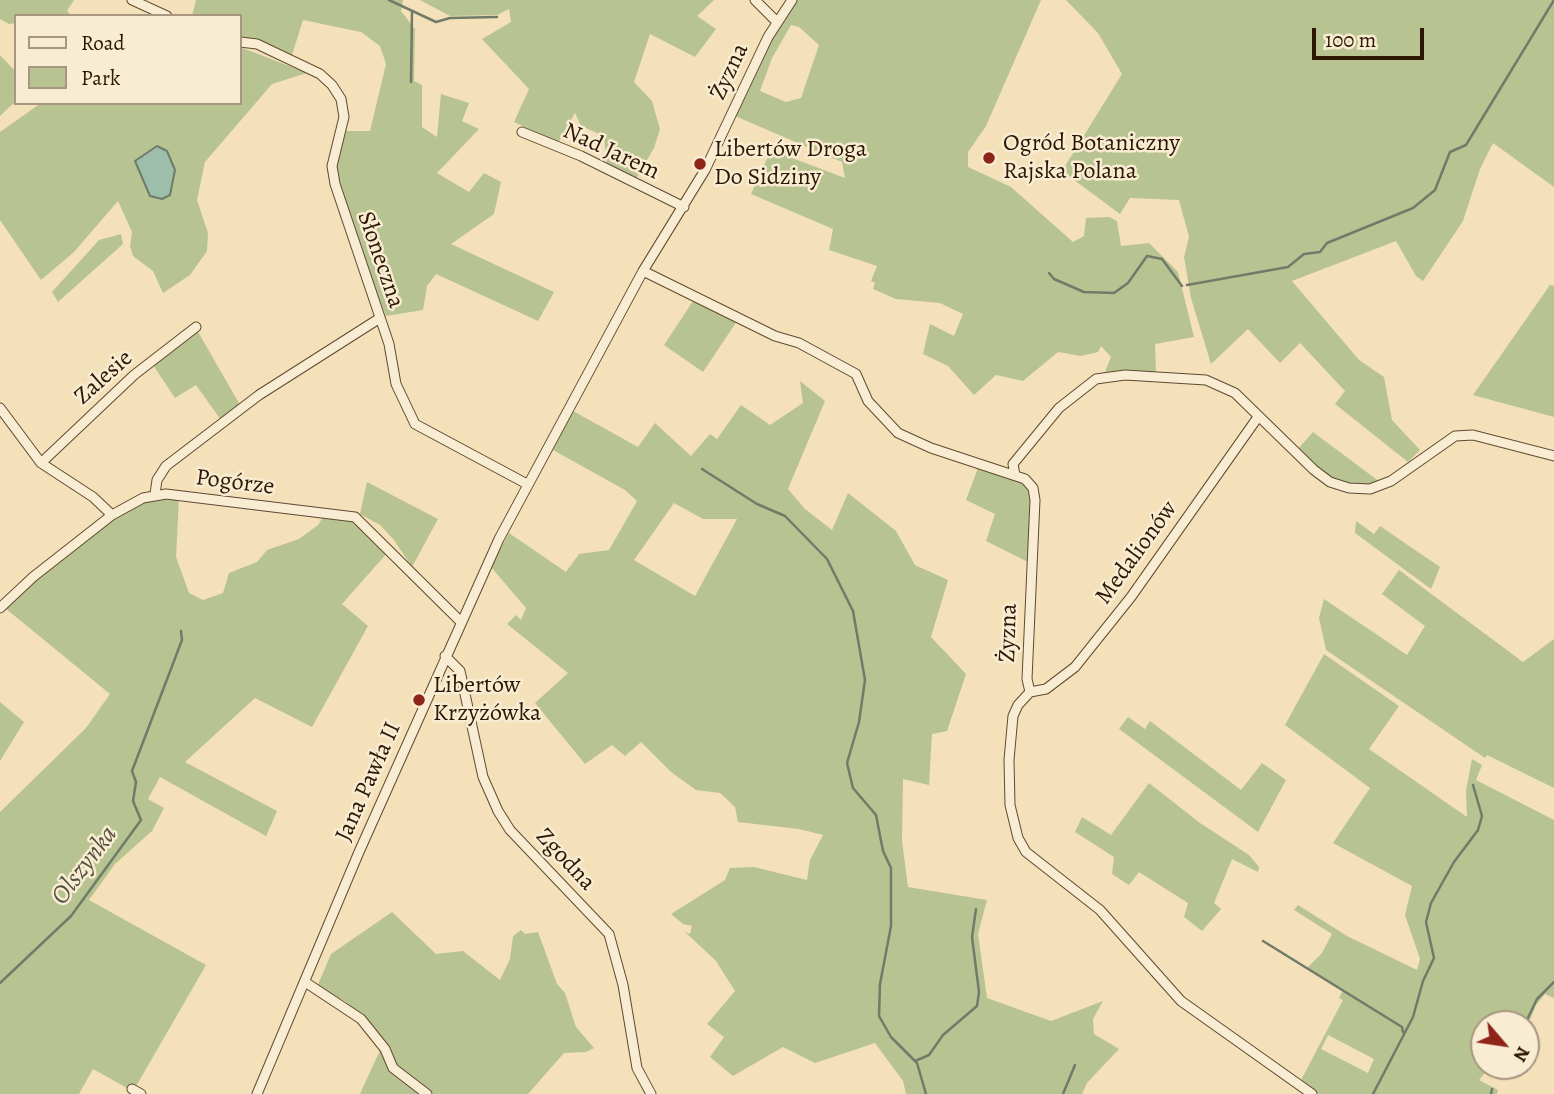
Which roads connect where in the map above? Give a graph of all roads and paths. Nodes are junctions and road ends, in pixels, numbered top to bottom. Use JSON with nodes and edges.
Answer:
{"nodes":[{"id":1,"x":132,"y":0,"type":"edge"},
{"id":2,"x":755,"y":0,"type":"edge"},
{"id":3,"x":792,"y":0,"type":"edge"},
{"id":4,"x":163,"y":14,"type":"edge"},
{"id":5,"x":777,"y":22,"type":"junction"},
{"id":6,"x":242,"y":41,"type":"edge"},
{"id":7,"x":522,"y":132,"type":"dead end"},
{"id":8,"x":684,"y":208,"type":"junction"},
{"id":9,"x":643,"y":271,"type":"junction"},
{"id":10,"x":380,"y":317,"type":"junction"},
{"id":11,"x":196,"y":327,"type":"dead end"},
{"id":12,"x":584,"y":378,"type":"joint"},
{"id":13,"x":0,"y":408,"type":"edge"},
{"id":14,"x":1258,"y":416,"type":"junction"},
{"id":15,"x":1554,"y":456,"type":"edge"},
{"id":16,"x":41,"y":463,"type":"junction"},
{"id":17,"x":1015,"y":475,"type":"junction"},
{"id":18,"x":527,"y":484,"type":"junction"},
{"id":19,"x":155,"y":494,"type":"junction"},
{"id":20,"x":112,"y":515,"type":"junction"},
{"id":21,"x":0,"y":608,"type":"edge"},
{"id":22,"x":460,"y":621,"type":"junction"},
{"id":23,"x":445,"y":656,"type":"junction"},
{"id":24,"x":1030,"y":692,"type":"junction"},
{"id":25,"x":305,"y":982,"type":"junction"},
{"id":26,"x":257,"y":1094,"type":"edge"},
{"id":27,"x":427,"y":1094,"type":"edge"},
{"id":28,"x":651,"y":1094,"type":"edge"},
{"id":29,"x":1312,"y":1094,"type":"edge"}],
"edges":[{"from":1,"to":4,"type":"street"},
{"from":2,"to":5,"type":"street"},
{"from":3,"to":5,"type":"street","name":"Żyzna"},
{"from":5,"to":8,"type":"street","name":"Żyzna"},
{"from":6,"to":10,"type":"street","name":"Słoneczna"},
{"from":7,"to":8,"type":"street","name":"Nad Jarem"},
{"from":8,"to":9,"type":"street","name":"Żyzna"},
{"from":9,"to":12,"type":"street","name":"Żyzna"},
{"from":9,"to":17,"type":"street"},
{"from":10,"to":18,"type":"street","name":"Słoneczna"},
{"from":10,"to":19,"type":"street"},
{"from":11,"to":16,"type":"street","name":"Zalesie"},
{"from":12,"to":18,"type":"street","name":"Jana Pawła II"},
{"from":13,"to":16,"type":"street"},
{"from":14,"to":15,"type":"street"},
{"from":14,"to":17,"type":"street"},
{"from":14,"to":24,"type":"street","name":"Medalionów"},
{"from":16,"to":20,"type":"street"},
{"from":17,"to":24,"type":"street","name":"Żyzna"},
{"from":18,"to":22,"type":"street","name":"Jana Pawła II"},
{"from":19,"to":20,"type":"street"},
{"from":19,"to":22,"type":"street","name":"Pogórze"},
{"from":20,"to":21,"type":"street"},
{"from":22,"to":23,"type":"street","name":"Jana Pawła II"},
{"from":23,"to":25,"type":"street","name":"Jana Pawła II"},
{"from":23,"to":28,"type":"street","name":"Zgodna"},
{"from":24,"to":29,"type":"street","name":"Żyzna"},
{"from":25,"to":26,"type":"street","name":"Jana Pawła II"},
{"from":25,"to":27,"type":"street"}]}
